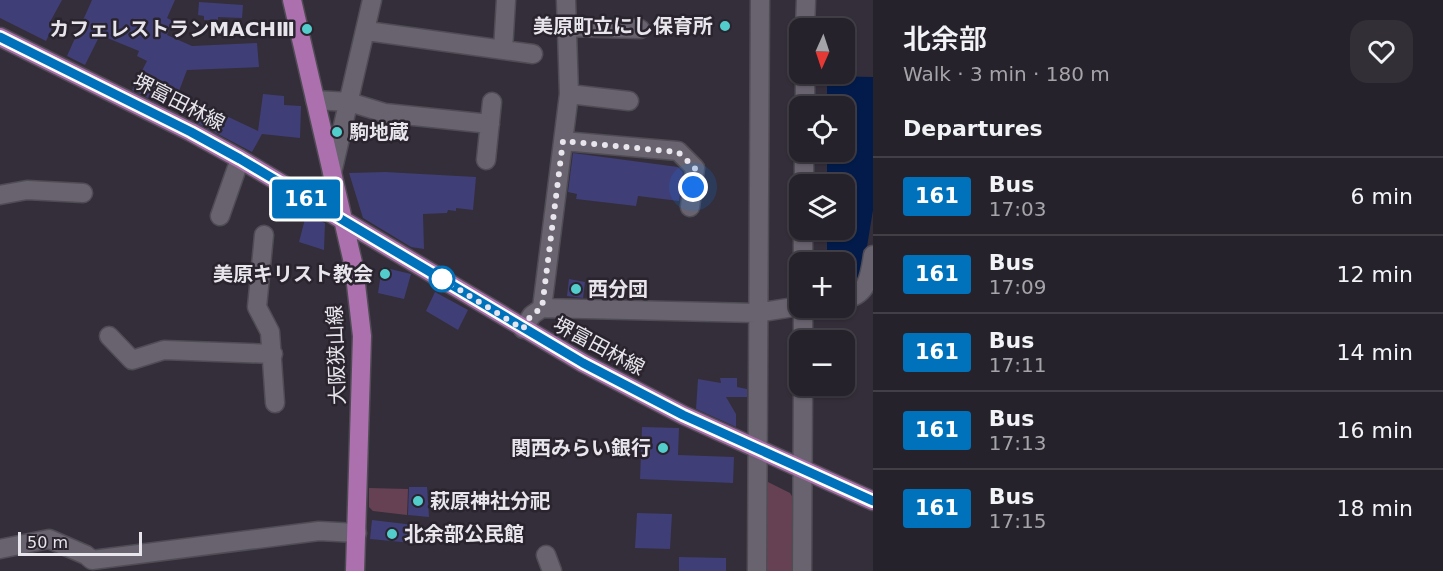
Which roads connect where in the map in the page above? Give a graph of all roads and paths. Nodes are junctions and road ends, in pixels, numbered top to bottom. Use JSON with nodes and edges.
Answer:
{"nodes":[{"id":1,"x":292,"y":0,"type":"edge"},
{"id":2,"x":372,"y":0,"type":"edge"},
{"id":3,"x":506,"y":0,"type":"edge"},
{"id":4,"x":566,"y":0,"type":"edge"},
{"id":5,"x":760,"y":0,"type":"edge"},
{"id":6,"x":806,"y":0,"type":"edge"},
{"id":7,"x":806,"y":18,"type":"edge"},
{"id":8,"x":567,"y":27,"type":"junction"},
{"id":9,"x":640,"y":29,"type":"dead end"},
{"id":10,"x":367,"y":32,"type":"junction"},
{"id":11,"x":0,"y":38,"type":"edge"},
{"id":12,"x":503,"y":50,"type":"junction"},
{"id":13,"x":533,"y":54,"type":"dead end"},
{"id":14,"x":569,"y":94,"type":"junction"},
{"id":15,"x":315,"y":100,"type":"junction"},
{"id":16,"x":629,"y":101,"type":"dead end"},
{"id":17,"x":349,"y":102,"type":"junction"},
{"id":18,"x":492,"y":102,"type":"dead end"},
{"id":19,"x":490,"y":124,"type":"junction"},
{"id":20,"x":563,"y":141,"type":"junction"},
{"id":21,"x":240,"y":159,"type":"junction"},
{"id":22,"x":486,"y":160,"type":"dead end"},
{"id":23,"x":332,"y":173,"type":"junction"},
{"id":24,"x":83,"y":193,"type":"dead end"},
{"id":25,"x":0,"y":195,"type":"edge"},
{"id":26,"x":690,"y":207,"type":"dead end"},
{"id":27,"x":220,"y":216,"type":"dead end"},
{"id":28,"x":344,"y":221,"type":"junction"},
{"id":29,"x":264,"y":235,"type":"dead end"},
{"id":30,"x":873,"y":255,"type":"edge"},
{"id":31,"x":855,"y":294,"type":"edge"},
{"id":32,"x":873,"y":298,"type":"edge"},
{"id":33,"x":855,"y":299,"type":"edge"},
{"id":34,"x":542,"y":308,"type":"junction"},
{"id":35,"x":789,"y":309,"type":"edge"},
{"id":36,"x":756,"y":313,"type":"junction"},
{"id":37,"x":523,"y":329,"type":"junction"},
{"id":38,"x":109,"y":336,"type":"dead end"},
{"id":39,"x":273,"y":354,"type":"junction"},
{"id":40,"x":803,"y":396,"type":"edge"},
{"id":41,"x":275,"y":403,"type":"dead end"},
{"id":42,"x":757,"y":450,"type":"junction"},
{"id":43,"x":803,"y":470,"type":"junction"},
{"id":44,"x":873,"y":501,"type":"edge"},
{"id":45,"x":357,"y":533,"type":"junction"},
{"id":46,"x":0,"y":549,"type":"edge"},
{"id":47,"x":86,"y":563,"type":"edge"},
{"id":48,"x":355,"y":571,"type":"edge"},
{"id":49,"x":757,"y":571,"type":"edge"},
{"id":50,"x":802,"y":571,"type":"edge"}],
"edges":[{"from":1,"to":15,"type":"main road","name":"大阪狭山線"},
{"from":2,"to":10,"type":"street"},
{"from":3,"to":12,"type":"street"},
{"from":4,"to":8,"type":"street"},
{"from":5,"to":36,"type":"street"},
{"from":6,"to":7,"type":"street"},
{"from":8,"to":9,"type":"street"},
{"from":8,"to":14,"type":"street"},
{"from":10,"to":12,"type":"street"},
{"from":10,"to":17,"type":"street"},
{"from":11,"to":21,"type":"main road","name":"堺富田林線"},
{"from":12,"to":13,"type":"street"},
{"from":14,"to":16,"type":"street"},
{"from":14,"to":20,"type":"street"},
{"from":15,"to":17,"type":"street"},
{"from":15,"to":23,"type":"main road","name":"大阪狭山線"},
{"from":17,"to":19,"type":"street"},
{"from":17,"to":23,"type":"street"},
{"from":18,"to":19,"type":"street"},
{"from":19,"to":22,"type":"street"},
{"from":20,"to":26,"type":"street"},
{"from":20,"to":34,"type":"street"},
{"from":21,"to":27,"type":"street"},
{"from":21,"to":28,"type":"main road","name":"堺富田林線"},
{"from":23,"to":28,"type":"main road","name":"大阪狭山線"},
{"from":24,"to":25,"type":"street"},
{"from":28,"to":37,"type":"main road","name":"堺富田林線"},
{"from":28,"to":45,"type":"main road","name":"大阪狭山線"},
{"from":29,"to":39,"type":"street"},
{"from":30,"to":31,"type":"street"},
{"from":32,"to":33,"type":"street"},
{"from":34,"to":36,"type":"street"},
{"from":34,"to":37,"type":"street"},
{"from":35,"to":36,"type":"street"},
{"from":36,"to":42,"type":"street"},
{"from":37,"to":42,"type":"main road","name":"堺富田林線"},
{"from":38,"to":39,"type":"street"},
{"from":39,"to":41,"type":"street"},
{"from":40,"to":43,"type":"street"},
{"from":42,"to":43,"type":"main road","name":"堺富田林線"},
{"from":42,"to":49,"type":"street"},
{"from":43,"to":44,"type":"main road","name":"堺富田林線"},
{"from":43,"to":50,"type":"street"},
{"from":45,"to":47,"type":"street"},
{"from":45,"to":48,"type":"main road","name":"大阪狭山線"},
{"from":46,"to":47,"type":"street"}]}
